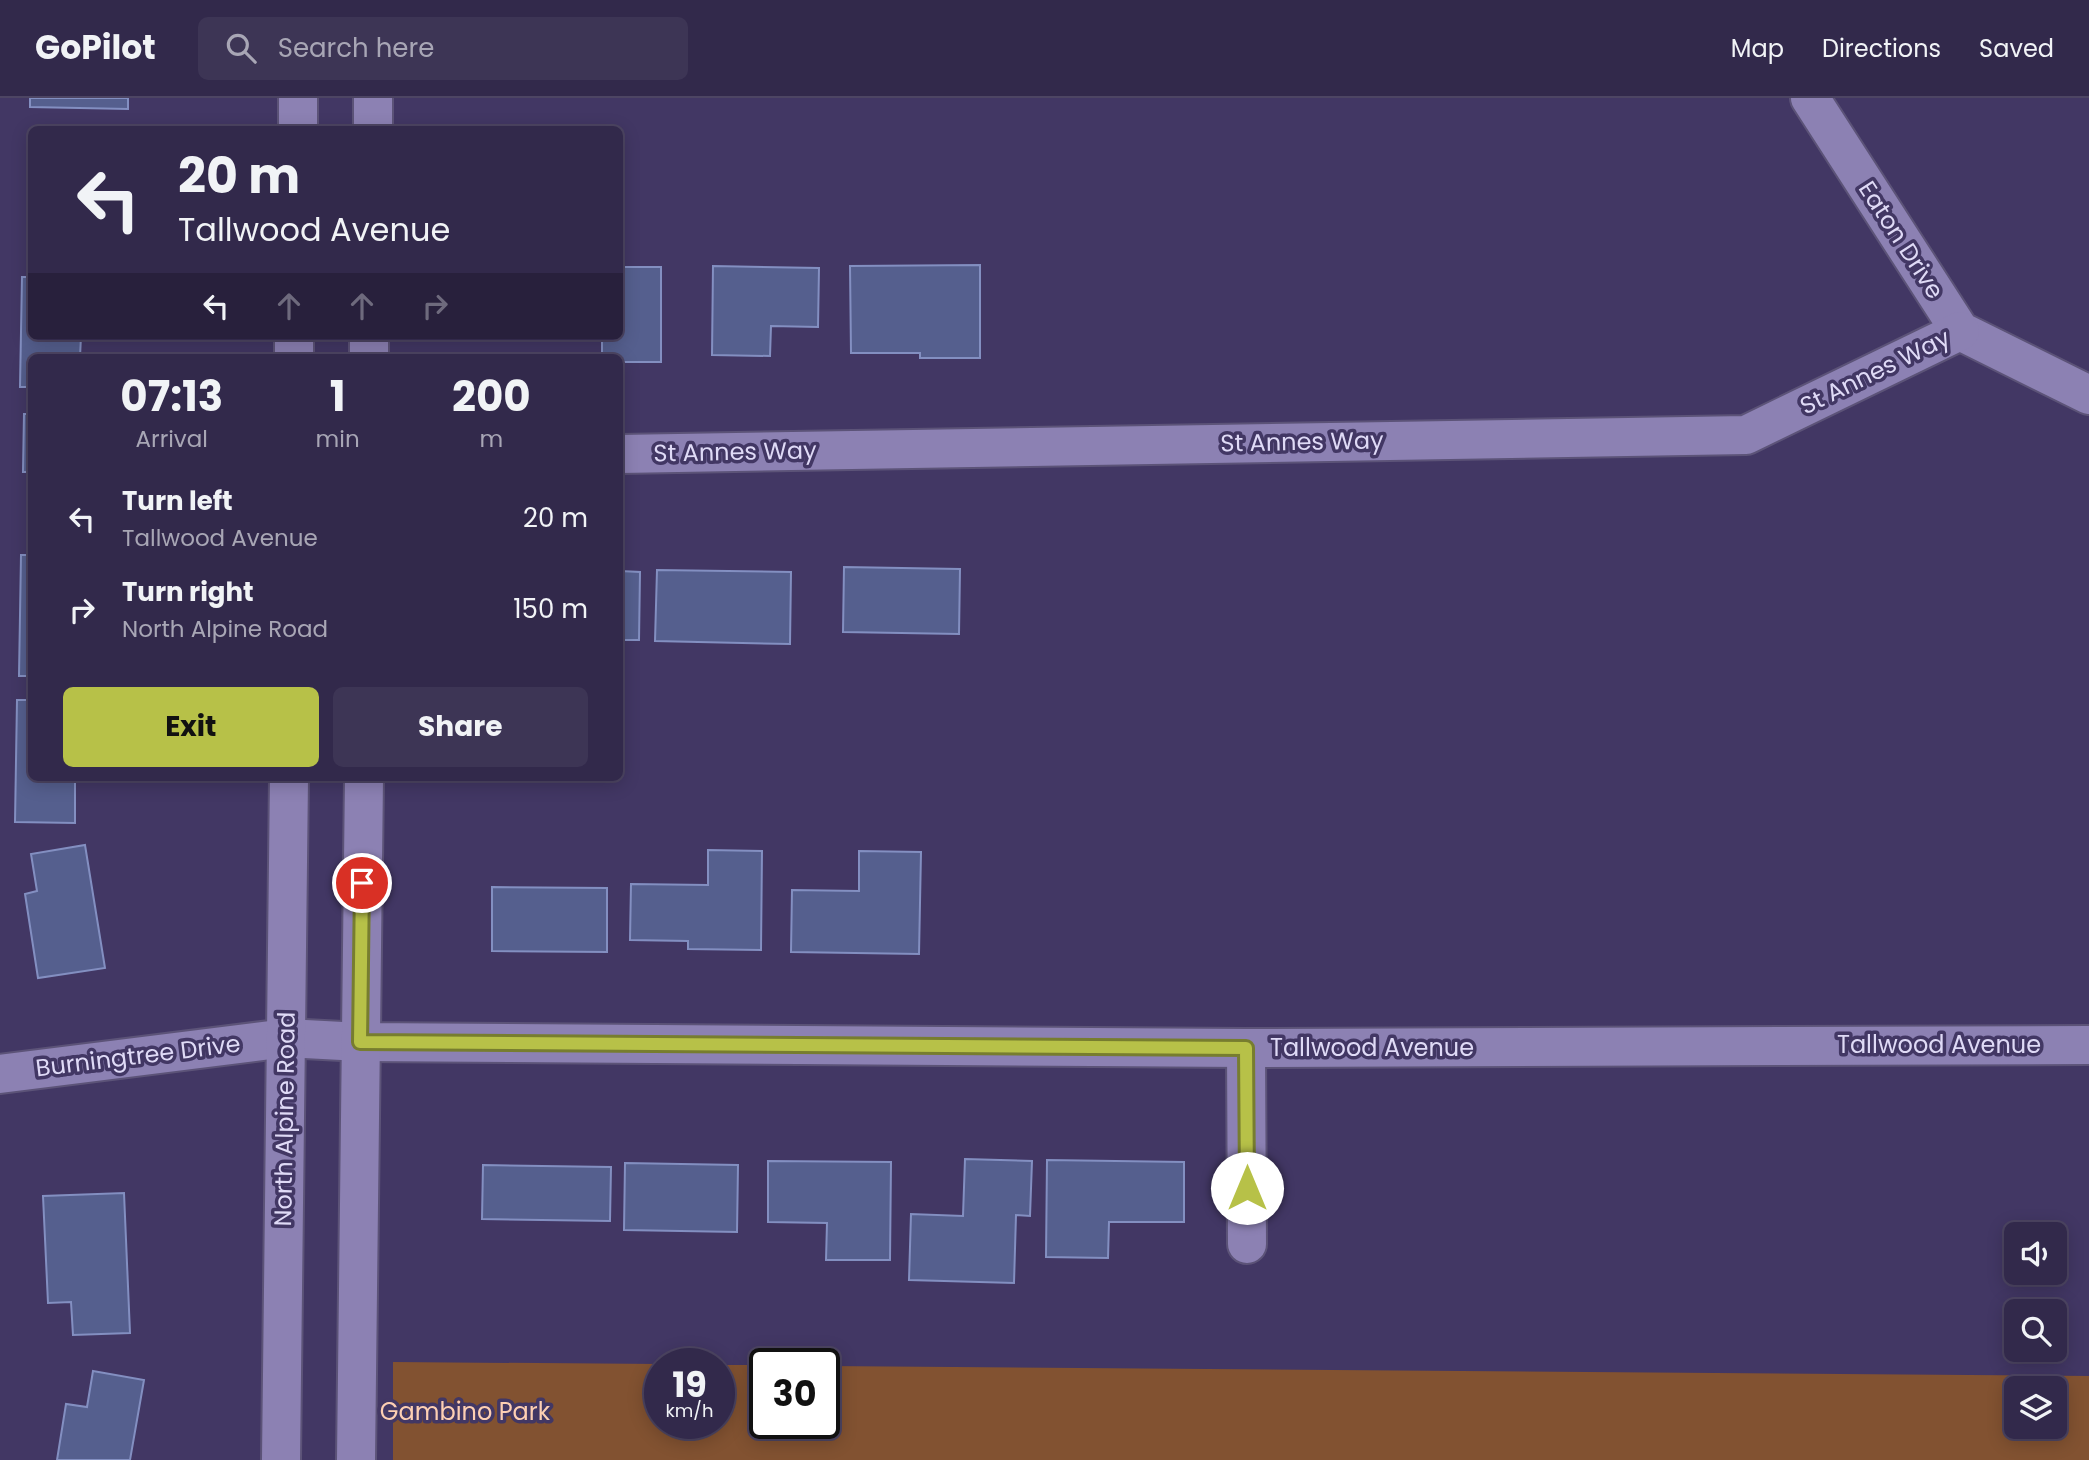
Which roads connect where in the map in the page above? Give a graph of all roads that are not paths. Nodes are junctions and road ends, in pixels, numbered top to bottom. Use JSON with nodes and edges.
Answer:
{"nodes":[{"id":1,"x":298,"y":98,"type":"edge"},
{"id":2,"x":373,"y":98,"type":"edge"},
{"id":3,"x":1810,"y":98,"type":"edge"},
{"id":4,"x":298,"y":126,"type":"edge"},
{"id":5,"x":373,"y":126,"type":"edge"},
{"id":6,"x":1960,"y":331,"type":"junction"},
{"id":7,"x":2089,"y":395,"type":"edge"},
{"id":8,"x":623,"y":454,"type":"edge"},
{"id":9,"x":289,"y":781,"type":"edge"},
{"id":10,"x":364,"y":781,"type":"edge"},
{"id":11,"x":286,"y":1038,"type":"junction"},
{"id":12,"x":360,"y":1042,"type":"junction"},
{"id":13,"x":2089,"y":1045,"type":"edge"},
{"id":14,"x":1246,"y":1048,"type":"junction"},
{"id":15,"x":0,"y":1074,"type":"edge"},
{"id":16,"x":1247,"y":1244,"type":"dead end"},
{"id":17,"x":281,"y":1460,"type":"edge"},
{"id":18,"x":356,"y":1460,"type":"edge"}],
"edges":[{"from":1,"to":4,"type":"street"},
{"from":2,"to":5,"type":"street"},
{"from":3,"to":6,"type":"street","name":"Eaton Drive"},
{"from":6,"to":7,"type":"street"},
{"from":6,"to":8,"type":"street","name":"St Annes Way"},
{"from":9,"to":11,"type":"street","name":"North Alpine Road"},
{"from":10,"to":12,"type":"street"},
{"from":11,"to":12,"type":"street","name":"Burningtree Drive"},
{"from":11,"to":15,"type":"street","name":"Burningtree Drive"},
{"from":11,"to":17,"type":"street","name":"North Alpine Road"},
{"from":12,"to":14,"type":"street","name":"Tallwood Avenue"},
{"from":12,"to":18,"type":"street"},
{"from":13,"to":14,"type":"street","name":"Tallwood Avenue"},
{"from":14,"to":16,"type":"street"}]}
